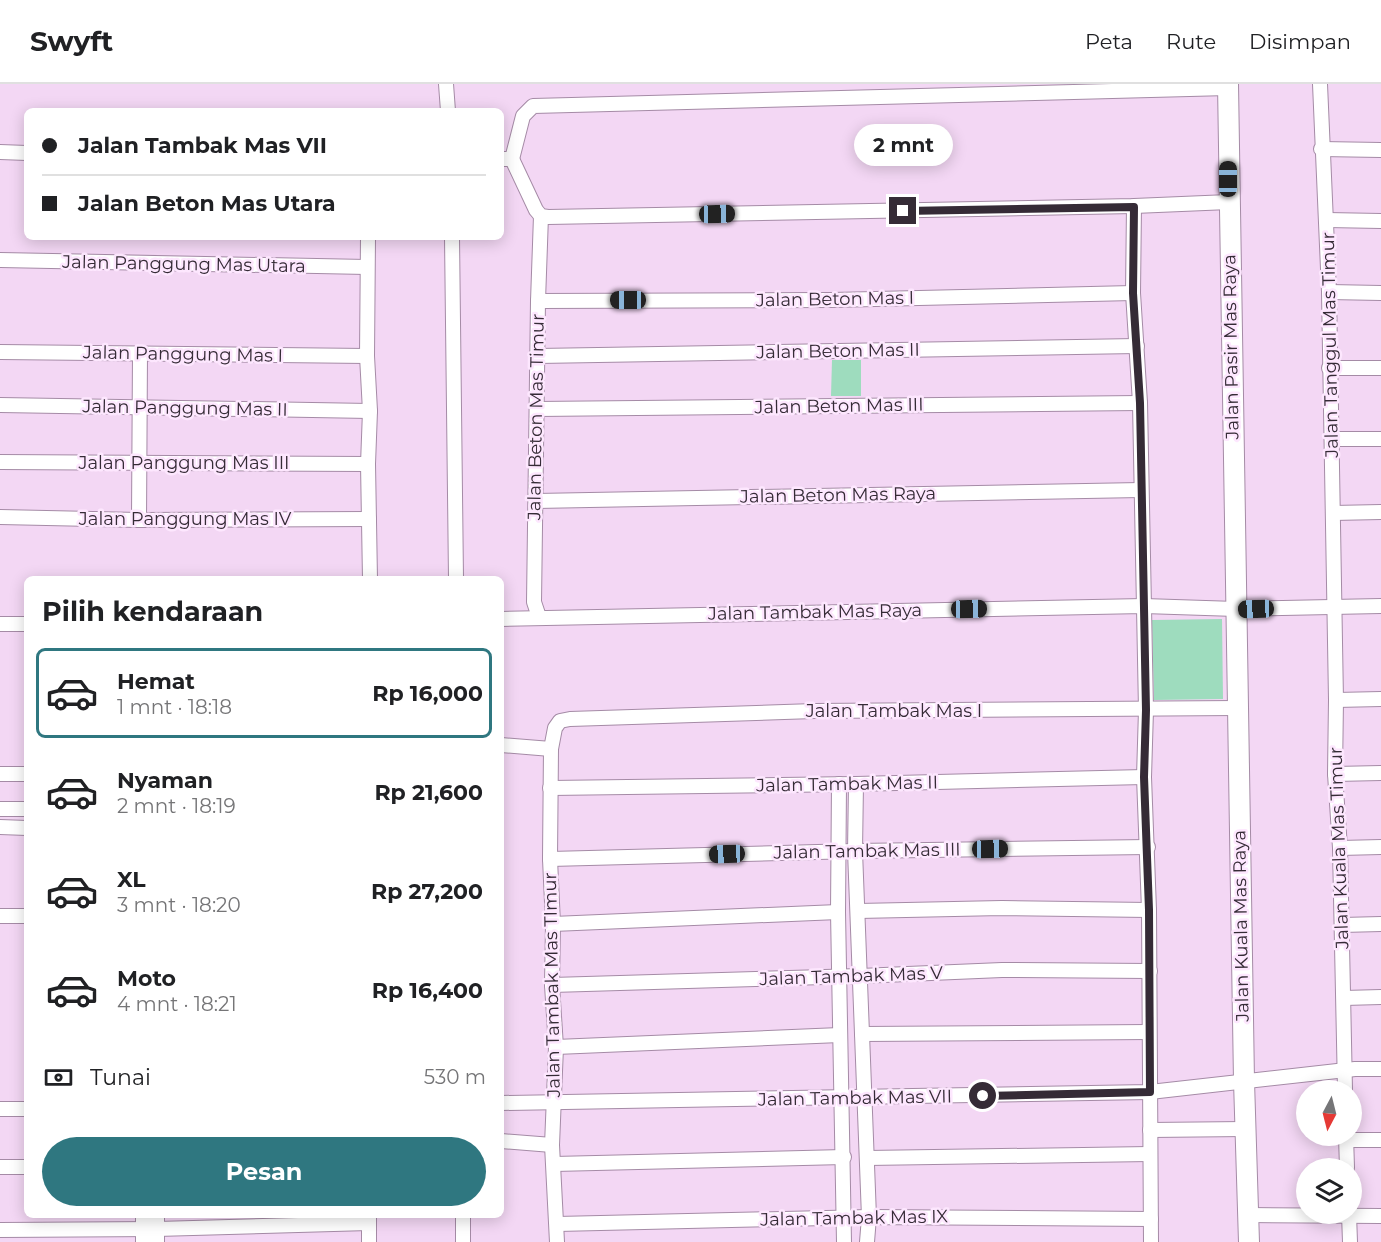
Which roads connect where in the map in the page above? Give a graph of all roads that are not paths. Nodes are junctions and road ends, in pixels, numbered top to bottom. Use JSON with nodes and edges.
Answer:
{"nodes":[{"id":1,"x":446,"y":84,"type":"edge"},
{"id":2,"x":1320,"y":84,"type":"edge"},
{"id":3,"x":1228,"y":86,"type":"edge"},
{"id":4,"x":448,"y":108,"type":"edge"},
{"id":5,"x":1322,"y":149,"type":"junction"},
{"id":6,"x":1381,"y":150,"type":"edge"},
{"id":7,"x":0,"y":152,"type":"edge"},
{"id":8,"x":24,"y":153,"type":"edge"},
{"id":9,"x":507,"y":159,"type":"edge"},
{"id":10,"x":1228,"y":202,"type":"junction"},
{"id":11,"x":1134,"y":207,"type":"junction"},
{"id":12,"x":541,"y":216,"type":"junction"},
{"id":13,"x":1327,"y":220,"type":"junction"},
{"id":14,"x":1381,"y":221,"type":"edge"},
{"id":15,"x":369,"y":240,"type":"edge"},
{"id":16,"x":452,"y":240,"type":"edge"},
{"id":17,"x":0,"y":260,"type":"edge"},
{"id":18,"x":367,"y":267,"type":"junction"},
{"id":19,"x":1329,"y":292,"type":"junction"},
{"id":20,"x":1133,"y":293,"type":"junction"},
{"id":21,"x":1381,"y":293,"type":"edge"},
{"id":22,"x":537,"y":301,"type":"junction"},
{"id":23,"x":1137,"y":346,"type":"junction"},
{"id":24,"x":0,"y":352,"type":"edge"},
{"id":25,"x":140,"y":353,"type":"junction"},
{"id":26,"x":367,"y":356,"type":"junction"},
{"id":27,"x":538,"y":356,"type":"junction"},
{"id":28,"x":1329,"y":368,"type":"junction"},
{"id":29,"x":1381,"y":368,"type":"edge"},
{"id":30,"x":1140,"y":403,"type":"junction"},
{"id":31,"x":0,"y":405,"type":"edge"},
{"id":32,"x":139,"y":407,"type":"junction"},
{"id":33,"x":537,"y":409,"type":"junction"},
{"id":34,"x":370,"y":411,"type":"junction"},
{"id":35,"x":1332,"y":439,"type":"junction"},
{"id":36,"x":1381,"y":439,"type":"edge"},
{"id":37,"x":0,"y":462,"type":"edge"},
{"id":38,"x":139,"y":462,"type":"junction"},
{"id":39,"x":368,"y":464,"type":"junction"},
{"id":40,"x":1141,"y":490,"type":"junction"},
{"id":41,"x":536,"y":501,"type":"junction"},
{"id":42,"x":1333,"y":513,"type":"junction"},
{"id":43,"x":1381,"y":513,"type":"edge"},
{"id":44,"x":0,"y":517,"type":"edge"},
{"id":45,"x":369,"y":519,"type":"junction"},
{"id":46,"x":139,"y":520,"type":"junction"},
{"id":47,"x":370,"y":576,"type":"edge"},
{"id":48,"x":456,"y":576,"type":"edge"},
{"id":49,"x":1144,"y":606,"type":"junction"},
{"id":50,"x":1334,"y":606,"type":"junction"},
{"id":51,"x":1381,"y":606,"type":"edge"},
{"id":52,"x":1236,"y":609,"type":"junction"},
{"id":53,"x":539,"y":617,"type":"junction"},
{"id":54,"x":504,"y":619,"type":"edge"},
{"id":55,"x":0,"y":624,"type":"edge"},
{"id":56,"x":24,"y":624,"type":"edge"},
{"id":57,"x":1381,"y":699,"type":"edge"},
{"id":58,"x":1336,"y":700,"type":"junction"},
{"id":59,"x":1238,"y":708,"type":"junction"},
{"id":60,"x":1146,"y":710,"type":"junction"},
{"id":61,"x":555,"y":728,"type":"joint"},
{"id":62,"x":504,"y":746,"type":"edge"},
{"id":63,"x":550,"y":749,"type":"junction"},
{"id":64,"x":1381,"y":773,"type":"edge"},
{"id":65,"x":0,"y":774,"type":"edge"},
{"id":66,"x":24,"y":774,"type":"edge"},
{"id":67,"x":1335,"y":774,"type":"junction"},
{"id":68,"x":1144,"y":777,"type":"junction"},
{"id":69,"x":839,"y":784,"type":"junction"},
{"id":70,"x":856,"y":784,"type":"junction"},
{"id":71,"x":550,"y":788,"type":"junction"},
{"id":72,"x":0,"y":808,"type":"edge"},
{"id":73,"x":24,"y":809,"type":"edge"},
{"id":74,"x":0,"y":827,"type":"edge"},
{"id":75,"x":24,"y":828,"type":"edge"},
{"id":76,"x":1148,"y":847,"type":"junction"},
{"id":77,"x":1381,"y":847,"type":"edge"},
{"id":78,"x":1340,"y":848,"type":"junction"},
{"id":79,"x":855,"y":851,"type":"junction"},
{"id":80,"x":838,"y":852,"type":"junction"},
{"id":81,"x":550,"y":859,"type":"junction"},
{"id":82,"x":1149,"y":910,"type":"junction"},
{"id":83,"x":858,"y":911,"type":"junction"},
{"id":84,"x":838,"y":912,"type":"junction"},
{"id":85,"x":0,"y":916,"type":"edge"},
{"id":86,"x":24,"y":916,"type":"edge"},
{"id":87,"x":553,"y":924,"type":"junction"},
{"id":88,"x":1381,"y":924,"type":"edge"},
{"id":89,"x":1342,"y":925,"type":"junction"},
{"id":90,"x":1150,"y":971,"type":"junction"},
{"id":91,"x":841,"y":976,"type":"junction"},
{"id":92,"x":860,"y":976,"type":"junction"},
{"id":93,"x":552,"y":985,"type":"junction"},
{"id":94,"x":1381,"y":997,"type":"edge"},
{"id":95,"x":1344,"y":998,"type":"junction"},
{"id":96,"x":1149,"y":1032,"type":"junction"},
{"id":97,"x":861,"y":1034,"type":"junction"},
{"id":98,"x":840,"y":1035,"type":"junction"},
{"id":99,"x":556,"y":1047,"type":"junction"},
{"id":100,"x":1381,"y":1069,"type":"edge"},
{"id":101,"x":1344,"y":1072,"type":"junction"},
{"id":102,"x":1344,"y":1080,"type":"edge"},
{"id":103,"x":1244,"y":1081,"type":"junction"},
{"id":104,"x":1150,"y":1092,"type":"junction"},
{"id":105,"x":841,"y":1098,"type":"junction"},
{"id":106,"x":864,"y":1098,"type":"junction"},
{"id":107,"x":555,"y":1102,"type":"junction"},
{"id":108,"x":504,"y":1103,"type":"edge"},
{"id":109,"x":0,"y":1109,"type":"edge"},
{"id":110,"x":24,"y":1109,"type":"edge"},
{"id":111,"x":1245,"y":1129,"type":"junction"},
{"id":112,"x":1150,"y":1130,"type":"junction"},
{"id":113,"x":1362,"y":1139,"type":"edge"},
{"id":114,"x":1381,"y":1140,"type":"edge"},
{"id":115,"x":504,"y":1142,"type":"edge"},
{"id":116,"x":552,"y":1146,"type":"junction"},
{"id":117,"x":1150,"y":1154,"type":"junction"},
{"id":118,"x":844,"y":1157,"type":"junction"},
{"id":119,"x":867,"y":1158,"type":"junction"},
{"id":120,"x":554,"y":1164,"type":"junction"},
{"id":121,"x":0,"y":1167,"type":"edge"},
{"id":122,"x":24,"y":1167,"type":"edge"},
{"id":123,"x":1248,"y":1215,"type":"junction"},
{"id":124,"x":1296,"y":1215,"type":"edge"},
{"id":125,"x":1362,"y":1215,"type":"edge"},
{"id":126,"x":1381,"y":1216,"type":"edge"},
{"id":127,"x":844,"y":1217,"type":"junction"},
{"id":128,"x":869,"y":1217,"type":"junction"},
{"id":129,"x":463,"y":1218,"type":"edge"},
{"id":130,"x":369,"y":1219,"type":"edge"},
{"id":131,"x":1151,"y":1219,"type":"junction"},
{"id":132,"x":557,"y":1224,"type":"junction"},
{"id":133,"x":1349,"y":1224,"type":"edge"},
{"id":134,"x":150,"y":1229,"type":"edge"},
{"id":135,"x":0,"y":1230,"type":"edge"},
{"id":136,"x":369,"y":1242,"type":"edge"},
{"id":137,"x":463,"y":1242,"type":"edge"},
{"id":138,"x":557,"y":1242,"type":"edge"},
{"id":139,"x":844,"y":1242,"type":"edge"},
{"id":140,"x":867,"y":1242,"type":"edge"},
{"id":141,"x":1151,"y":1242,"type":"edge"},
{"id":142,"x":1249,"y":1242,"type":"edge"},
{"id":143,"x":1350,"y":1242,"type":"edge"}],
"edges":[{"from":1,"to":4,"type":"street"},
{"from":2,"to":5,"type":"street","name":"Jalan Tanggul Mas Timur"},
{"from":3,"to":9,"type":"street"},
{"from":3,"to":10,"type":"street","name":"Jalan Pasir Mas Raya"},
{"from":5,"to":6,"type":"street"},
{"from":5,"to":13,"type":"street","name":"Jalan Tanggul Mas Timur"},
{"from":7,"to":8,"type":"street"},
{"from":9,"to":12,"type":"street"},
{"from":10,"to":11,"type":"street"},
{"from":10,"to":52,"type":"street","name":"Jalan Pasir Mas Raya"},
{"from":11,"to":12,"type":"street"},
{"from":11,"to":20,"type":"street"},
{"from":12,"to":22,"type":"street","name":"Jalan Beton Mas Timur"},
{"from":13,"to":14,"type":"street"},
{"from":13,"to":19,"type":"street","name":"Jalan Tanggul Mas Timur"},
{"from":15,"to":18,"type":"street"},
{"from":16,"to":48,"type":"street"},
{"from":17,"to":18,"type":"street","name":"Jalan Panggung Mas Utara"},
{"from":18,"to":26,"type":"street"},
{"from":19,"to":21,"type":"street"},
{"from":19,"to":28,"type":"street","name":"Jalan Tanggul Mas Timur"},
{"from":20,"to":22,"type":"street","name":"Jalan Beton Mas I"},
{"from":20,"to":23,"type":"street"},
{"from":22,"to":27,"type":"street","name":"Jalan Beton Mas Timur"},
{"from":23,"to":27,"type":"street","name":"Jalan Beton Mas II"},
{"from":23,"to":30,"type":"street"},
{"from":24,"to":25,"type":"street","name":"Jalan Panggung Mas I"},
{"from":25,"to":26,"type":"street","name":"Jalan Panggung Mas I"},
{"from":25,"to":32,"type":"street"},
{"from":26,"to":34,"type":"street"},
{"from":27,"to":33,"type":"street","name":"Jalan Beton Mas Timur"},
{"from":28,"to":29,"type":"street"},
{"from":28,"to":35,"type":"street","name":"Jalan Tanggul Mas Timur"},
{"from":30,"to":33,"type":"street","name":"Jalan Beton Mas III"},
{"from":30,"to":40,"type":"street"},
{"from":31,"to":32,"type":"street","name":"Jalan Panggung Mas II"},
{"from":32,"to":34,"type":"street","name":"Jalan Panggung Mas II"},
{"from":32,"to":38,"type":"street"},
{"from":33,"to":41,"type":"street","name":"Jalan Beton Mas Timur"},
{"from":34,"to":39,"type":"street"},
{"from":35,"to":36,"type":"street"},
{"from":35,"to":42,"type":"street","name":"Jalan Tanggul Mas Timur"},
{"from":37,"to":38,"type":"street","name":"Jalan Panggung Mas III"},
{"from":38,"to":39,"type":"street","name":"Jalan Panggung Mas III"},
{"from":38,"to":46,"type":"street"},
{"from":39,"to":45,"type":"street"},
{"from":40,"to":41,"type":"street","name":"Jalan Beton Mas Raya"},
{"from":40,"to":49,"type":"street"},
{"from":41,"to":53,"type":"street","name":"Jalan Beton Mas Timur"},
{"from":42,"to":43,"type":"street"},
{"from":42,"to":50,"type":"street","name":"Jalan Tanggul Mas Timur"},
{"from":44,"to":46,"type":"street","name":"Jalan Panggung Mas IV"},
{"from":45,"to":46,"type":"street","name":"Jalan Panggung Mas IV"},
{"from":45,"to":47,"type":"street"},
{"from":49,"to":52,"type":"street","name":"Jalan Tambak Mas Raya"},
{"from":49,"to":53,"type":"street","name":"Jalan Tambak Mas Raya"},
{"from":49,"to":60,"type":"street"},
{"from":50,"to":51,"type":"street","name":"Jalan Tambak Mas Raya"},
{"from":50,"to":52,"type":"street","name":"Jalan Tambak Mas Raya"},
{"from":50,"to":58,"type":"street","name":"Jalan Kuala Mas Timur"},
{"from":52,"to":59,"type":"street","name":"Jalan Kuala Mas Raya"},
{"from":53,"to":54,"type":"street","name":"Jalan Tambak Mas Raya"},
{"from":55,"to":56,"type":"street"},
{"from":57,"to":58,"type":"street"},
{"from":58,"to":67,"type":"street","name":"Jalan Kuala Mas Timur"},
{"from":59,"to":60,"type":"street","name":"Jalan Tambak Mas I"},
{"from":59,"to":103,"type":"street","name":"Jalan Kuala Mas Raya"},
{"from":60,"to":61,"type":"street","name":"Jalan Tambak Mas I"},
{"from":60,"to":68,"type":"street"},
{"from":61,"to":63,"type":"street","name":"Jalan Tambak Mas TImur"},
{"from":62,"to":63,"type":"street"},
{"from":63,"to":71,"type":"street","name":"Jalan Tambak Mas TImur"},
{"from":64,"to":67,"type":"street"},
{"from":65,"to":66,"type":"street"},
{"from":67,"to":78,"type":"street","name":"Jalan Kuala Mas Timur"},
{"from":68,"to":70,"type":"street","name":"Jalan Tambak Mas II"},
{"from":68,"to":76,"type":"street"},
{"from":69,"to":70,"type":"street","name":"Jalan Tambak Mas II"},
{"from":69,"to":71,"type":"street","name":"Jalan Tambak Mas II"},
{"from":69,"to":80,"type":"street"},
{"from":70,"to":79,"type":"street"},
{"from":71,"to":81,"type":"street","name":"Jalan Tambak Mas TImur"},
{"from":72,"to":73,"type":"street"},
{"from":74,"to":75,"type":"street"},
{"from":76,"to":79,"type":"street","name":"Jalan Tambak Mas III"},
{"from":76,"to":82,"type":"street"},
{"from":77,"to":78,"type":"street"},
{"from":78,"to":89,"type":"street","name":"Jalan Kuala Mas Timur"},
{"from":79,"to":80,"type":"street","name":"Jalan Tambak Mas III"},
{"from":79,"to":83,"type":"street"},
{"from":80,"to":81,"type":"street","name":"Jalan Tambak Mas III"},
{"from":80,"to":84,"type":"street"},
{"from":81,"to":87,"type":"street","name":"Jalan Tambak Mas TImur"},
{"from":82,"to":83,"type":"street"},
{"from":82,"to":90,"type":"street"},
{"from":83,"to":92,"type":"street"},
{"from":84,"to":87,"type":"street"},
{"from":84,"to":91,"type":"street"},
{"from":85,"to":86,"type":"street"},
{"from":87,"to":93,"type":"street","name":"Jalan Tambak Mas TImur"},
{"from":88,"to":89,"type":"street"},
{"from":89,"to":95,"type":"street","name":"Jalan Kuala Mas Timur"},
{"from":90,"to":92,"type":"street","name":"Jalan Tambak Mas V"},
{"from":90,"to":96,"type":"street"},
{"from":91,"to":92,"type":"street","name":"Jalan Tambak Mas V"},
{"from":91,"to":93,"type":"street","name":"Jalan Tambak Mas V"},
{"from":91,"to":98,"type":"street"},
{"from":92,"to":97,"type":"street"},
{"from":93,"to":99,"type":"street","name":"Jalan Tambak Mas TImur"},
{"from":94,"to":95,"type":"street"},
{"from":95,"to":101,"type":"street","name":"Jalan Kuala Mas Timur"},
{"from":96,"to":97,"type":"street"},
{"from":96,"to":104,"type":"street"},
{"from":97,"to":106,"type":"street"},
{"from":98,"to":99,"type":"street"},
{"from":98,"to":105,"type":"street"},
{"from":99,"to":107,"type":"street","name":"Jalan Tambak Mas TImur"},
{"from":100,"to":101,"type":"street","name":"Jalan Tambak Mas VII"},
{"from":101,"to":102,"type":"street","name":"Jalan Kuala Mas Timur"},
{"from":101,"to":103,"type":"street","name":"Jalan Tambak Mas VII"},
{"from":103,"to":104,"type":"street","name":"Jalan Tambak Mas VII"},
{"from":103,"to":111,"type":"street","name":"Jalan Kuala Mas Raya"},
{"from":104,"to":106,"type":"street","name":"Jalan Tambak Mas VII"},
{"from":104,"to":112,"type":"street"},
{"from":105,"to":106,"type":"street","name":"Jalan Tambak Mas VII"},
{"from":105,"to":107,"type":"street","name":"Jalan Tambak Mas VII"},
{"from":105,"to":118,"type":"street"},
{"from":106,"to":119,"type":"street"},
{"from":107,"to":108,"type":"street","name":"Jalan Tambak Mas VII"},
{"from":107,"to":116,"type":"street","name":"Jalan Tambak Mas TImur"},
{"from":109,"to":110,"type":"street"},
{"from":111,"to":112,"type":"street"},
{"from":111,"to":123,"type":"street","name":"Jalan Kuala Mas Raya"},
{"from":112,"to":117,"type":"street"},
{"from":113,"to":114,"type":"street"},
{"from":115,"to":116,"type":"street"},
{"from":116,"to":120,"type":"street","name":"Jalan Tambak Mas TImur"},
{"from":117,"to":119,"type":"street"},
{"from":117,"to":131,"type":"street"},
{"from":118,"to":120,"type":"street"},
{"from":118,"to":127,"type":"street"},
{"from":119,"to":128,"type":"street"},
{"from":120,"to":132,"type":"street","name":"Jalan Tambak Mas TImur"},
{"from":121,"to":122,"type":"street"},
{"from":123,"to":124,"type":"street"},
{"from":123,"to":142,"type":"street","name":"Jalan Kuala Mas Raya"},
{"from":125,"to":126,"type":"street"},
{"from":127,"to":128,"type":"street","name":"Jalan Tambak Mas IX"},
{"from":127,"to":132,"type":"street","name":"Jalan Tambak Mas IX"},
{"from":127,"to":139,"type":"street"},
{"from":128,"to":131,"type":"street","name":"Jalan Tambak Mas IX"},
{"from":128,"to":140,"type":"street"},
{"from":129,"to":137,"type":"street"},
{"from":130,"to":134,"type":"street"},
{"from":130,"to":136,"type":"street"},
{"from":131,"to":141,"type":"street"},
{"from":132,"to":138,"type":"street","name":"Jalan Tambak Mas TImur"},
{"from":133,"to":143,"type":"street"},
{"from":134,"to":135,"type":"street"}]}
